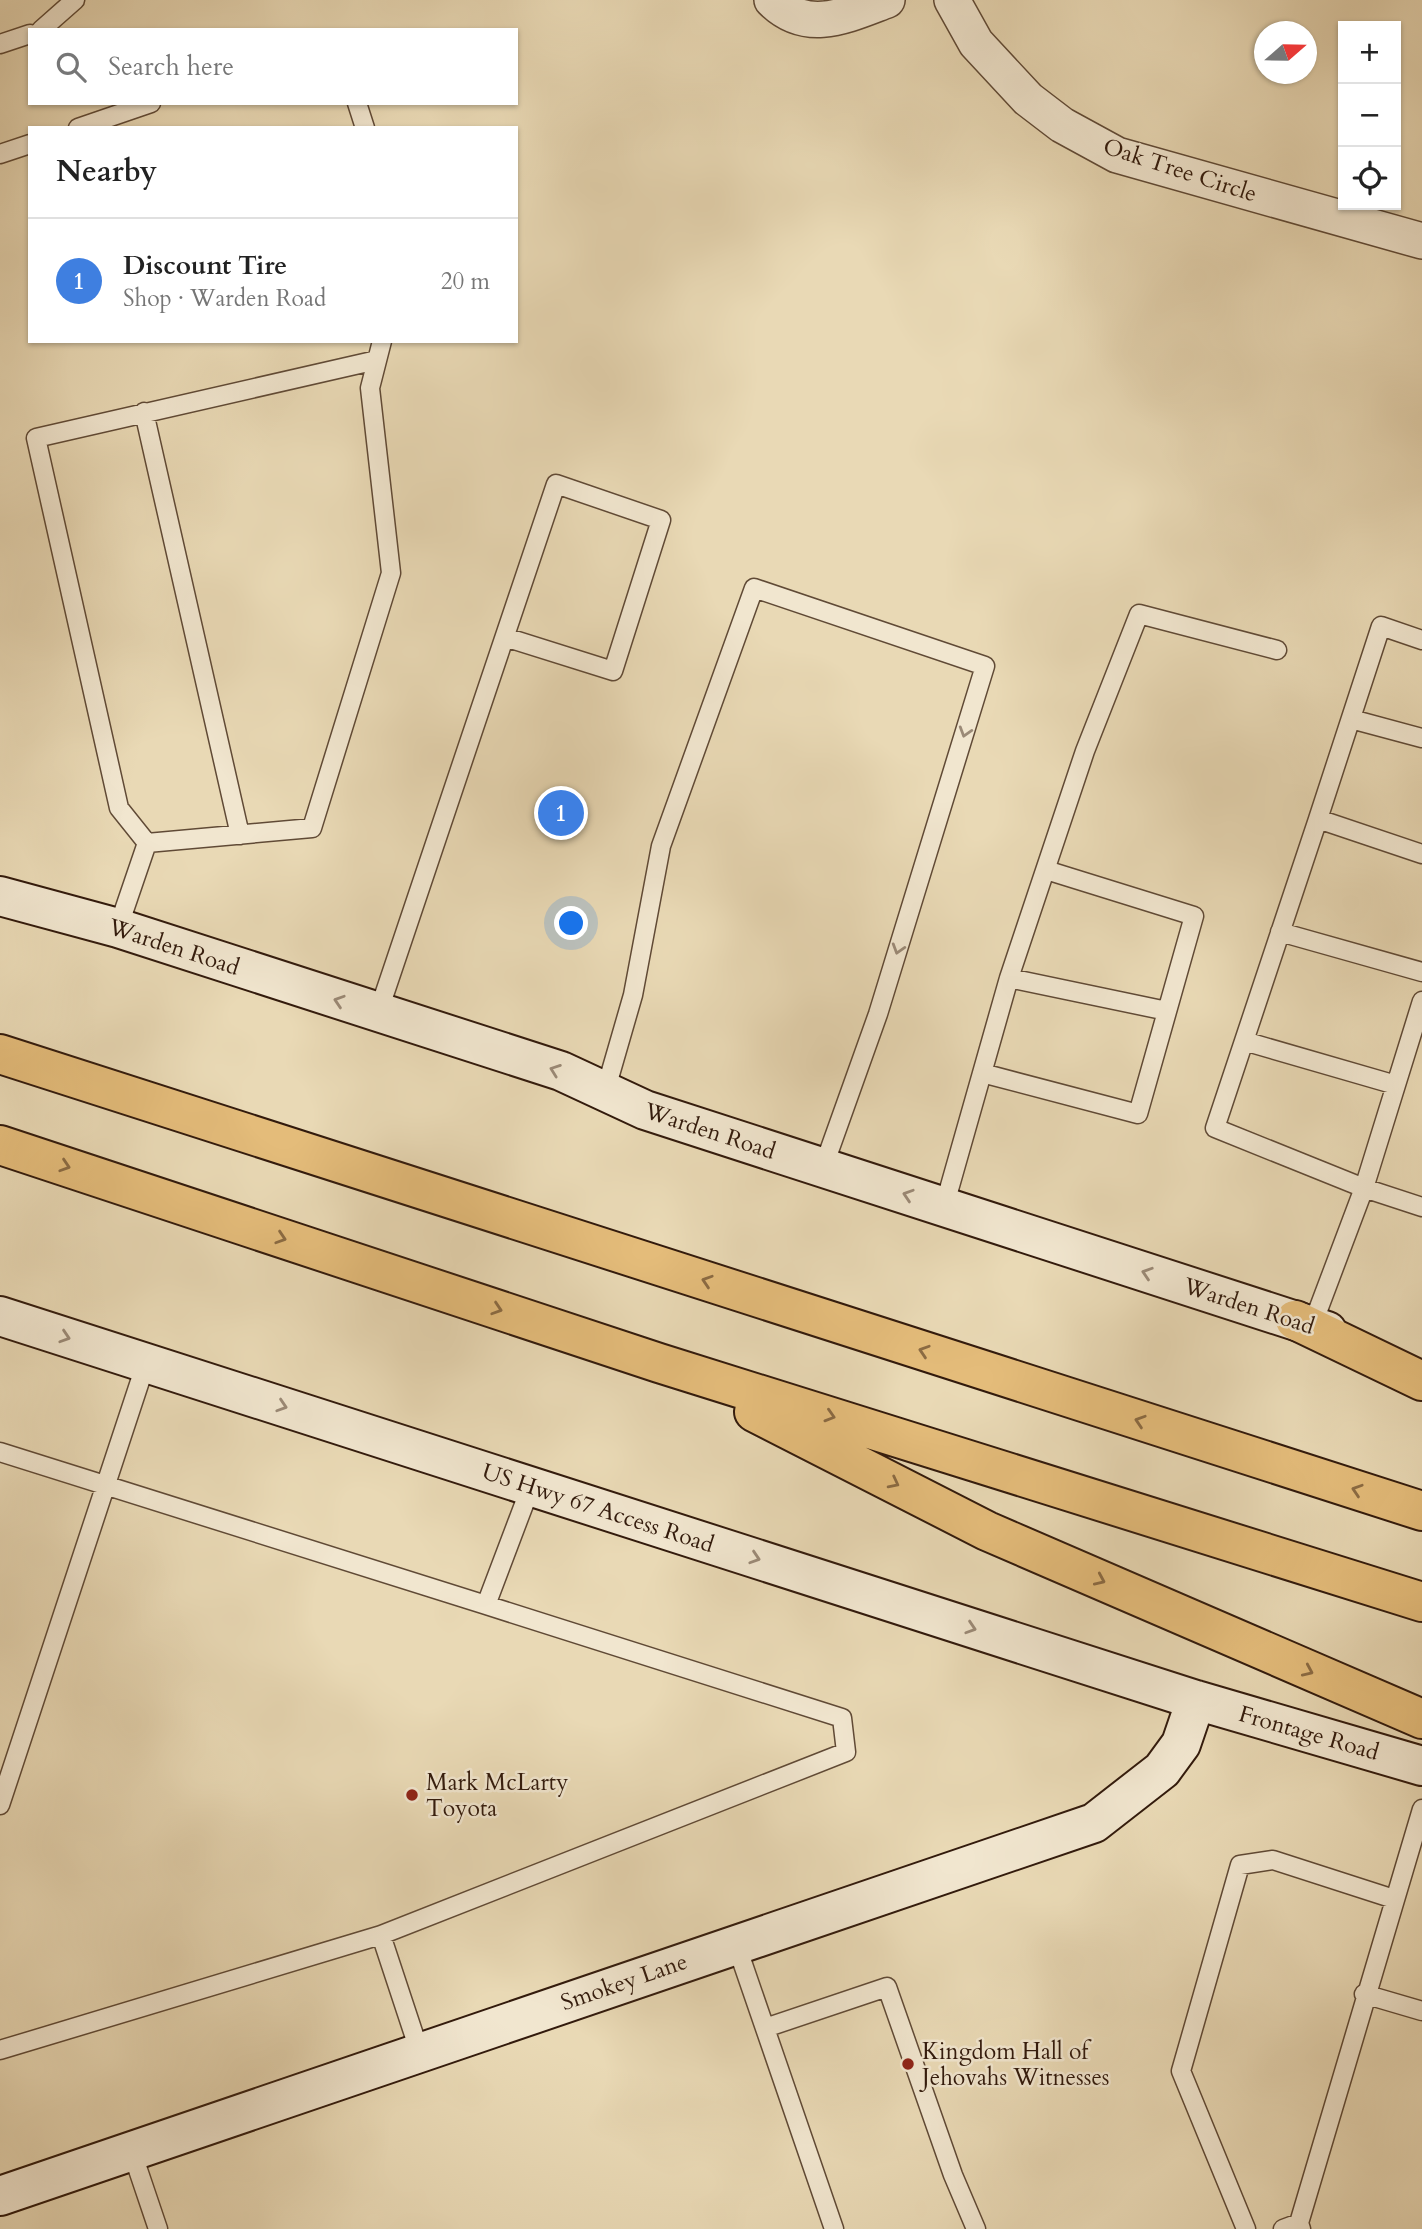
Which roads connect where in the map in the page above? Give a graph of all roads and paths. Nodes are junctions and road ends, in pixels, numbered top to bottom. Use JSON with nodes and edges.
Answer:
{"nodes":[{"id":1,"x":75,"y":0,"type":"edge"},
{"id":2,"x":772,"y":0,"type":"edge"},
{"id":3,"x":887,"y":0,"type":"edge"},
{"id":4,"x":953,"y":0,"type":"edge"},
{"id":5,"x":43,"y":28,"type":"edge"},
{"id":6,"x":28,"y":35,"type":"edge"},
{"id":7,"x":0,"y":44,"type":"edge"},
{"id":8,"x":145,"y":105,"type":"edge"},
{"id":9,"x":358,"y":105,"type":"edge"},
{"id":10,"x":84,"y":126,"type":"edge"},
{"id":11,"x":364,"y":126,"type":"edge"},
{"id":12,"x":28,"y":145,"type":"edge"},
{"id":13,"x":0,"y":154,"type":"edge"},
{"id":14,"x":1422,"y":241,"type":"edge"},
{"id":15,"x":381,"y":343,"type":"edge"},
{"id":16,"x":377,"y":360,"type":"junction"},
{"id":17,"x":144,"y":412,"type":"junction"},
{"id":18,"x":505,"y":637,"type":"junction"},
{"id":19,"x":1422,"y":640,"type":"edge"},
{"id":20,"x":1277,"y":650,"type":"dead end"},
{"id":21,"x":1351,"y":719,"type":"junction"},
{"id":22,"x":1422,"y":738,"type":"edge"},
{"id":23,"x":1318,"y":819,"type":"junction"},
{"id":24,"x":240,"y":835,"type":"junction"},
{"id":25,"x":147,"y":843,"type":"junction"},
{"id":26,"x":1422,"y":854,"type":"edge"},
{"id":27,"x":1046,"y":870,"type":"junction"},
{"id":28,"x":0,"y":896,"type":"edge"},
{"id":29,"x":117,"y":928,"type":"junction"},
{"id":30,"x":1280,"y":932,"type":"junction"},
{"id":31,"x":1422,"y":972,"type":"edge"},
{"id":32,"x":1009,"y":978,"type":"junction"},
{"id":33,"x":1422,"y":1001,"type":"edge"},
{"id":34,"x":1167,"y":1011,"type":"junction"},
{"id":35,"x":377,"y":1013,"type":"junction"},
{"id":36,"x":1244,"y":1041,"type":"junction"},
{"id":37,"x":0,"y":1054,"type":"edge"},
{"id":38,"x":982,"y":1073,"type":"junction"},
{"id":39,"x":1395,"y":1085,"type":"junction"},
{"id":40,"x":605,"y":1092,"type":"junction"},
{"id":41,"x":0,"y":1145,"type":"edge"},
{"id":42,"x":823,"y":1168,"type":"junction"},
{"id":43,"x":1364,"y":1188,"type":"junction"},
{"id":44,"x":944,"y":1207,"type":"junction"},
{"id":45,"x":1422,"y":1207,"type":"edge"},
{"id":46,"x":0,"y":1316,"type":"edge"},
{"id":47,"x":1304,"y":1323,"type":"junction"},
{"id":48,"x":1422,"y":1362,"type":"edge"},
{"id":49,"x":146,"y":1363,"type":"junction"},
{"id":50,"x":659,"y":1363,"type":"junction"},
{"id":51,"x":1422,"y":1381,"type":"edge"},
{"id":52,"x":0,"y":1452,"type":"edge"},
{"id":53,"x":107,"y":1485,"type":"junction"},
{"id":54,"x":531,"y":1486,"type":"junction"},
{"id":55,"x":1422,"y":1511,"type":"edge"},
{"id":56,"x":1422,"y":1602,"type":"edge"},
{"id":57,"x":486,"y":1605,"type":"junction"},
{"id":58,"x":1196,"y":1700,"type":"junction"},
{"id":59,"x":1422,"y":1719,"type":"edge"},
{"id":60,"x":1422,"y":1766,"type":"edge"},
{"id":61,"x":0,"y":1805,"type":"edge"},
{"id":62,"x":1422,"y":1809,"type":"edge"},
{"id":63,"x":1394,"y":1899,"type":"junction"},
{"id":64,"x":381,"y":1935,"type":"junction"},
{"id":65,"x":736,"y":1944,"type":"junction"},
{"id":66,"x":1364,"y":1994,"type":"junction"},
{"id":67,"x":1422,"y":2011,"type":"edge"},
{"id":68,"x":765,"y":2028,"type":"junction"},
{"id":69,"x":0,"y":2050,"type":"edge"},
{"id":70,"x":420,"y":2053,"type":"junction"},
{"id":71,"x":132,"y":2152,"type":"junction"},
{"id":72,"x":0,"y":2196,"type":"edge"},
{"id":73,"x":1294,"y":2227,"type":"edge"},
{"id":74,"x":158,"y":2229,"type":"edge"},
{"id":75,"x":834,"y":2229,"type":"edge"},
{"id":76,"x":976,"y":2229,"type":"edge"},
{"id":77,"x":1246,"y":2229,"type":"edge"}],
"edges":[{"from":1,"to":5,"type":"lane"},
{"from":2,"to":3,"type":"street"},
{"from":4,"to":14,"type":"street","name":"Oak Tree Circle"},
{"from":6,"to":7,"type":"lane"},
{"from":8,"to":10,"type":"lane"},
{"from":9,"to":11,"type":"lane"},
{"from":12,"to":13,"type":"lane"},
{"from":15,"to":16,"type":"lane"},
{"from":16,"to":17,"type":"lane"},
{"from":16,"to":24,"type":"lane"},
{"from":17,"to":24,"type":"lane"},
{"from":17,"to":25,"type":"lane"},
{"from":18,"to":18,"type":"lane"},
{"from":18,"to":35,"type":"lane"},
{"from":19,"to":21,"type":"lane"},
{"from":20,"to":27,"type":"lane"},
{"from":21,"to":22,"type":"lane"},
{"from":21,"to":23,"type":"lane"},
{"from":23,"to":26,"type":"lane"},
{"from":23,"to":30,"type":"lane"},
{"from":24,"to":25,"type":"lane"},
{"from":25,"to":29,"type":"lane"},
{"from":27,"to":32,"type":"lane"},
{"from":27,"to":34,"type":"lane"},
{"from":28,"to":29,"type":"main road","name":"Warden Road"},
{"from":35,"to":29,"type":"main road","name":"Warden Road","one_way":true},
{"from":30,"to":31,"type":"lane"},
{"from":30,"to":36,"type":"lane"},
{"from":32,"to":34,"type":"lane"},
{"from":32,"to":38,"type":"lane"},
{"from":33,"to":39,"type":"lane"},
{"from":34,"to":38,"type":"lane"},
{"from":40,"to":35,"type":"main road","name":"Warden Road","one_way":true},
{"from":36,"to":39,"type":"lane"},
{"from":36,"to":43,"type":"lane"},
{"from":55,"to":37,"type":"highway","one_way":true},
{"from":38,"to":44,"type":"lane"},
{"from":39,"to":43,"type":"lane"},
{"from":40,"to":42,"type":"main road","name":"Warden Road"},
{"from":40,"to":42,"type":"lane","one_way":true},
{"from":41,"to":50,"type":"highway","one_way":true},
{"from":44,"to":42,"type":"main road","name":"Warden Road","one_way":true},
{"from":43,"to":45,"type":"lane"},
{"from":43,"to":47,"type":"lane"},
{"from":47,"to":44,"type":"main road","name":"Warden Road","one_way":true},
{"from":46,"to":49,"type":"main road","name":"US Hwy 67 Access Road","one_way":true},
{"from":47,"to":48,"type":"main road","name":"Warden Road"},
{"from":47,"to":51,"type":"highway"},
{"from":49,"to":53,"type":"lane"},
{"from":49,"to":54,"type":"main road","name":"US Hwy 67 Access Road","one_way":true},
{"from":50,"to":56,"type":"highway","one_way":true},
{"from":50,"to":59,"type":"highway","one_way":true},
{"from":52,"to":53,"type":"lane"},
{"from":53,"to":57,"type":"lane"},
{"from":53,"to":61,"type":"lane"},
{"from":54,"to":57,"type":"lane"},
{"from":54,"to":58,"type":"main road","name":"US Hwy 67 Access Road","one_way":true},
{"from":57,"to":64,"type":"lane"},
{"from":58,"to":60,"type":"main road","name":"Frontage Road"},
{"from":58,"to":65,"type":"main road","name":"Smokey Lane"},
{"from":62,"to":63,"type":"lane"},
{"from":63,"to":66,"type":"lane"},
{"from":63,"to":77,"type":"lane"},
{"from":64,"to":69,"type":"lane"},
{"from":64,"to":70,"type":"lane"},
{"from":65,"to":68,"type":"lane"},
{"from":65,"to":70,"type":"main road","name":"Smokey Lane"},
{"from":66,"to":67,"type":"lane"},
{"from":66,"to":73,"type":"lane"},
{"from":68,"to":75,"type":"lane"},
{"from":68,"to":76,"type":"lane"},
{"from":70,"to":71,"type":"main road","name":"Smokey Lane"},
{"from":71,"to":72,"type":"main road","name":"Smokey Lane"},
{"from":71,"to":74,"type":"lane"}]}
